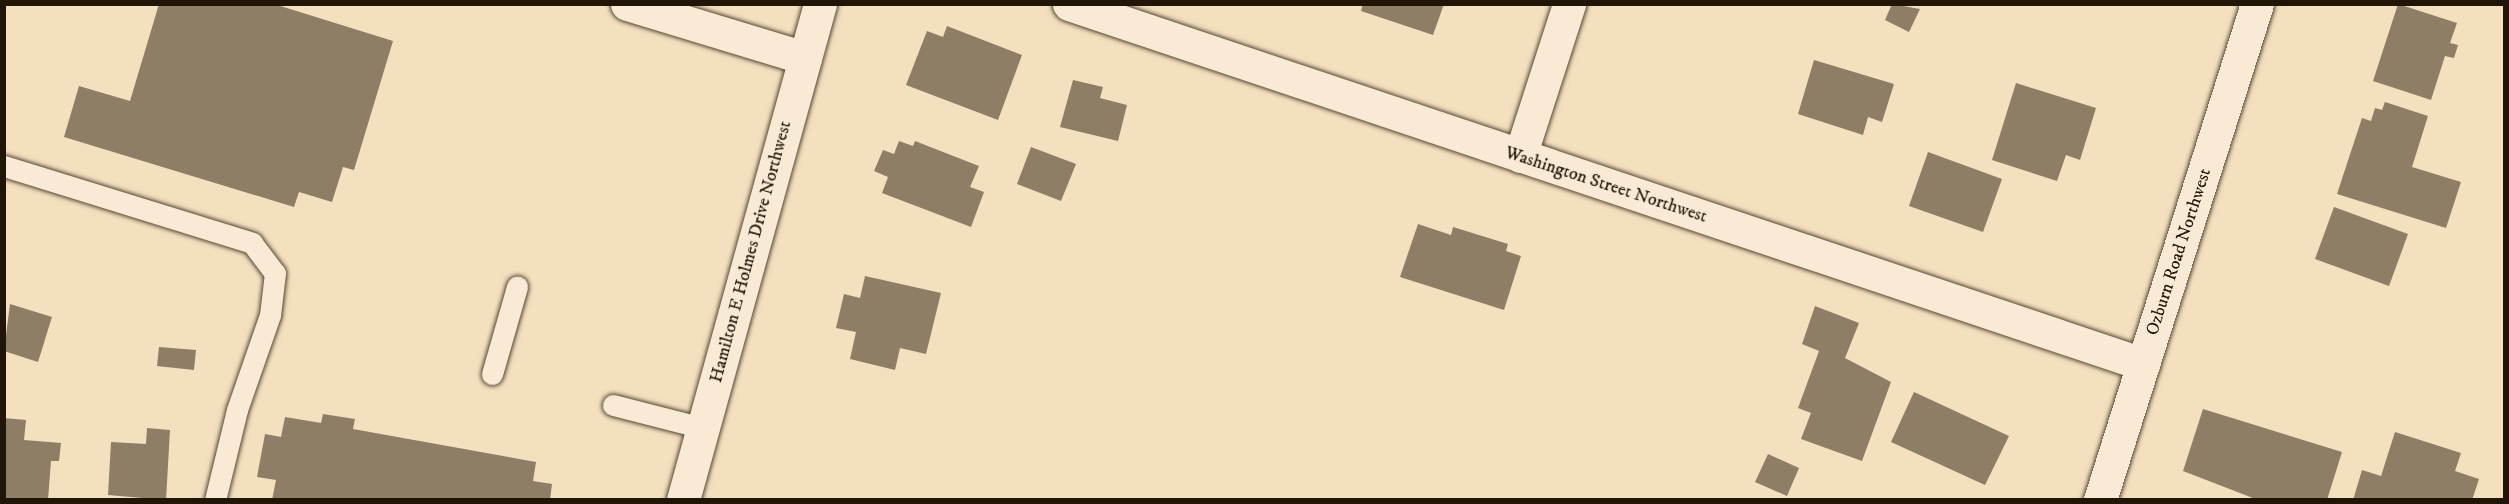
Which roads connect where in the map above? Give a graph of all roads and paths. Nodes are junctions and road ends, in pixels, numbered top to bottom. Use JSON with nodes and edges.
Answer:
{"nodes":[{"id":1,"x":627,"y":4,"type":"edge"},
{"id":2,"x":820,"y":4,"type":"edge"},
{"id":3,"x":1069,"y":4,"type":"edge"},
{"id":4,"x":1569,"y":4,"type":"edge"},
{"id":5,"x":2257,"y":4,"type":"edge"},
{"id":6,"x":805,"y":58,"type":"junction"},
{"id":7,"x":1520,"y":156,"type":"junction"},
{"id":8,"x":4,"y":166,"type":"edge"},
{"id":9,"x":517,"y":287,"type":"dead end"},
{"id":10,"x":2143,"y":364,"type":"junction"},
{"id":11,"x":492,"y":374,"type":"dead end"},
{"id":12,"x":613,"y":405,"type":"dead end"},
{"id":13,"x":703,"y":428,"type":"junction"},
{"id":14,"x":215,"y":500,"type":"edge"},
{"id":15,"x":683,"y":500,"type":"edge"},
{"id":16,"x":2100,"y":500,"type":"edge"}],
"edges":[{"from":1,"to":6,"type":"street"},
{"from":2,"to":6,"type":"street","name":"Hamilton E Holmes Drive Northwest"},
{"from":3,"to":7,"type":"street","name":"Washington Street Northwest"},
{"from":4,"to":7,"type":"street"},
{"from":5,"to":10,"type":"street","name":"Ozburn Road Northwest"},
{"from":6,"to":13,"type":"street","name":"Hamilton E Holmes Drive Northwest"},
{"from":7,"to":10,"type":"street","name":"Washington Street Northwest"},
{"from":8,"to":14,"type":"lane"},
{"from":9,"to":11,"type":"lane"},
{"from":10,"to":16,"type":"street","name":"Ozburn Road Northwest"},
{"from":12,"to":13,"type":"lane"},
{"from":13,"to":15,"type":"street","name":"Hamilton E Holmes Drive Northwest"}]}
